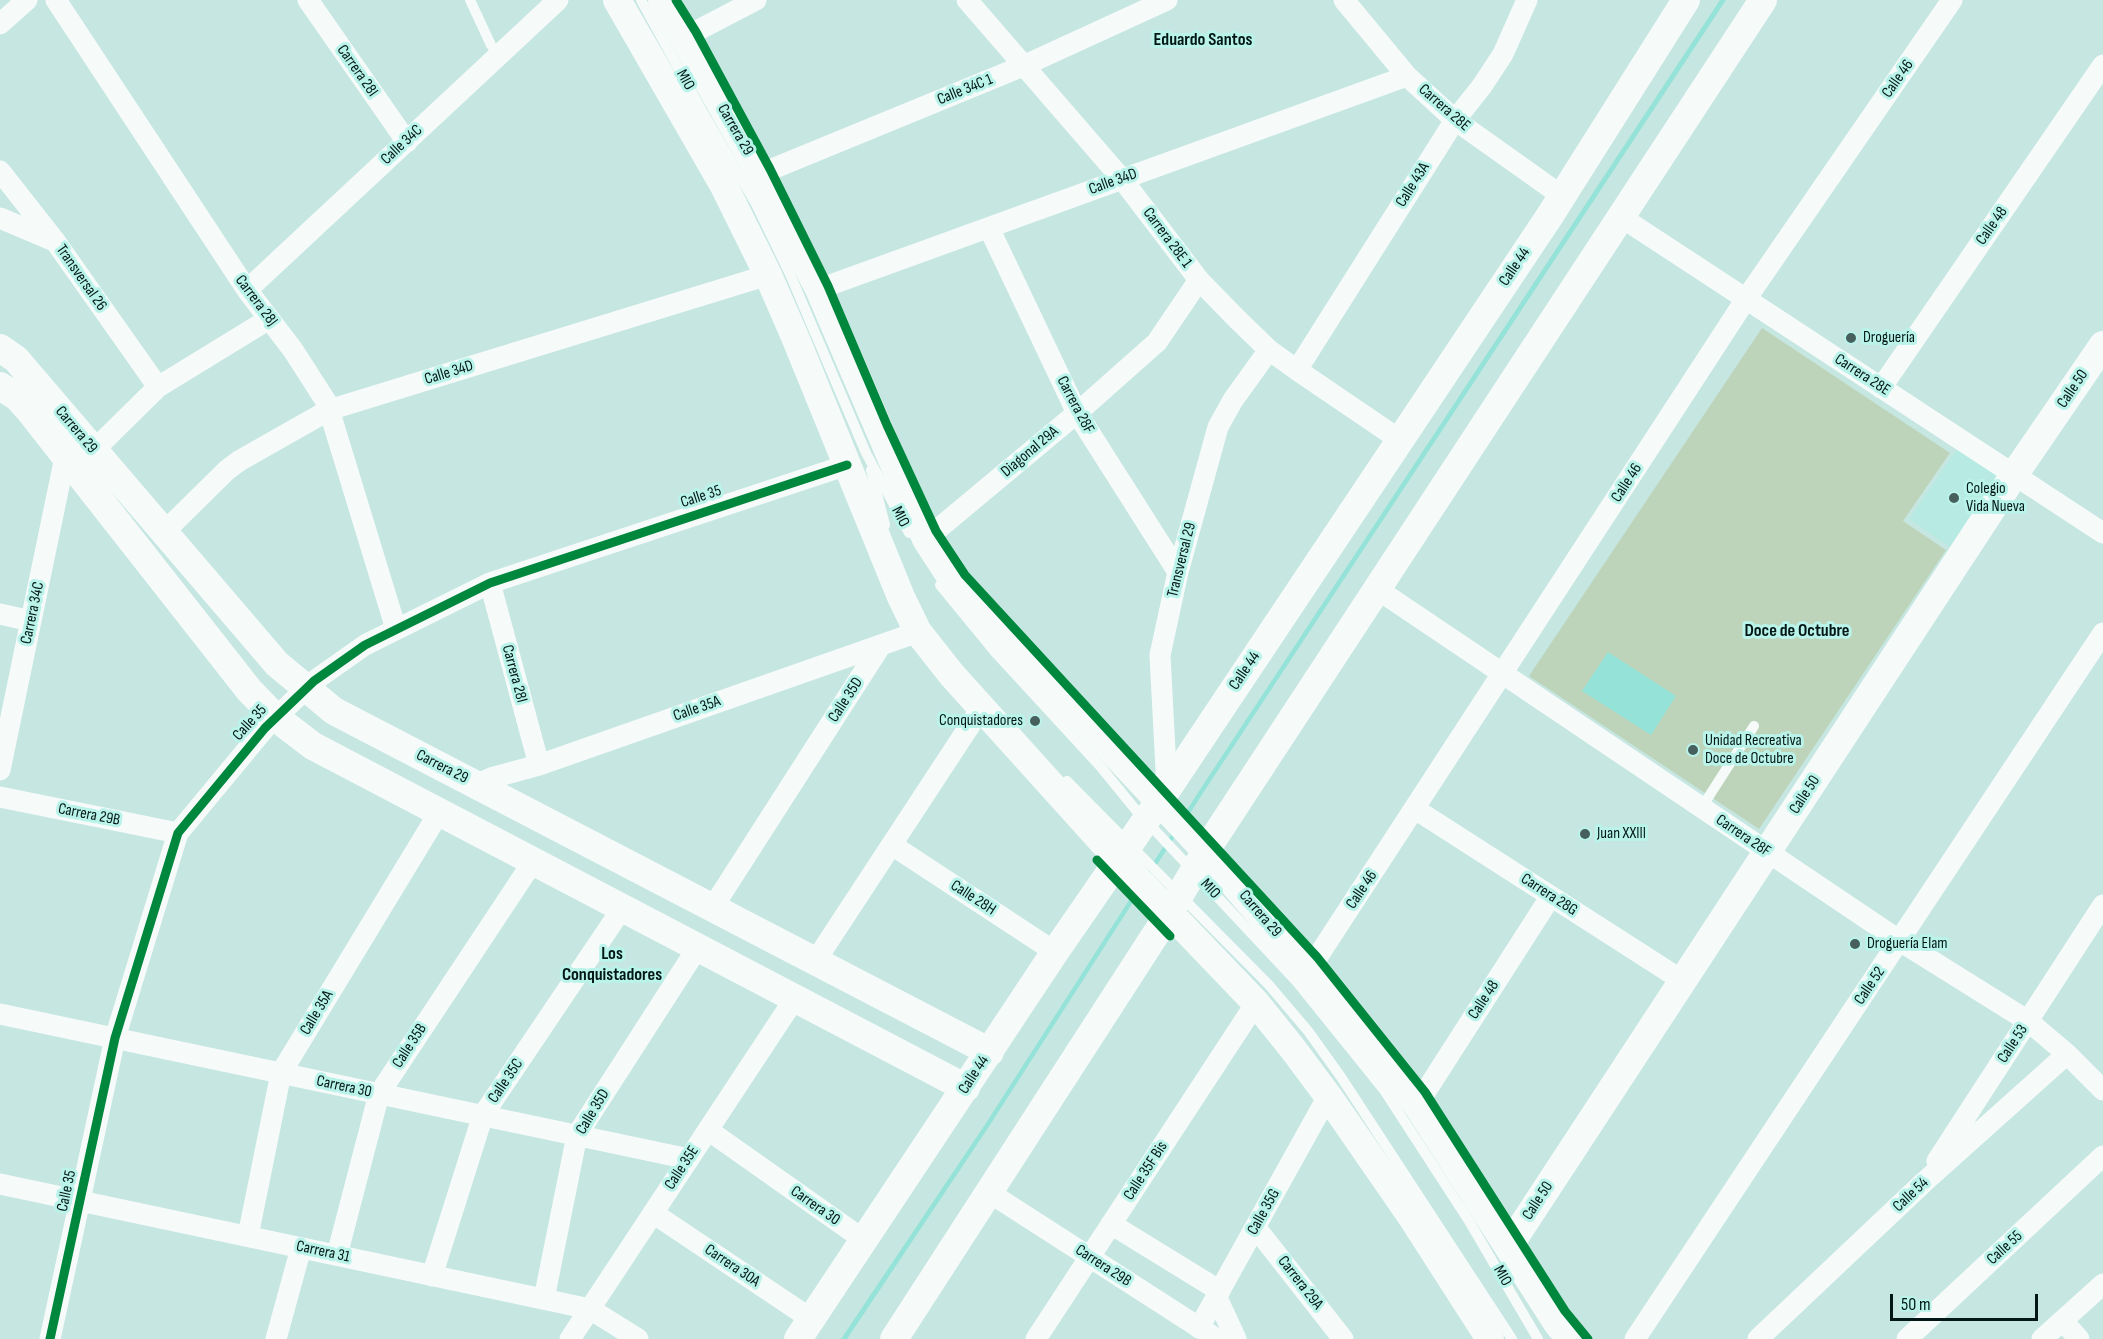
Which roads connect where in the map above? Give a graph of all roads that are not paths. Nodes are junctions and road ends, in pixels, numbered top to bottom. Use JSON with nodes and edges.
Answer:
{"nodes":[{"id":1,"x":27,"y":0,"type":"edge"},
{"id":2,"x":56,"y":0,"type":"edge"},
{"id":3,"x":308,"y":0,"type":"edge"},
{"id":4,"x":470,"y":0,"type":"edge"},
{"id":5,"x":558,"y":0,"type":"edge"},
{"id":6,"x":617,"y":0,"type":"edge"},
{"id":7,"x":641,"y":0,"type":"edge"},
{"id":8,"x":662,"y":0,"type":"edge"},
{"id":9,"x":756,"y":0,"type":"edge"},
{"id":10,"x":967,"y":0,"type":"edge"},
{"id":11,"x":1167,"y":0,"type":"edge"},
{"id":12,"x":1344,"y":0,"type":"edge"},
{"id":13,"x":1527,"y":0,"type":"edge"},
{"id":14,"x":1686,"y":0,"type":"edge"},
{"id":15,"x":1763,"y":0,"type":"edge"},
{"id":16,"x":1952,"y":0,"type":"edge"},
{"id":17,"x":0,"y":24,"type":"edge"},
{"id":18,"x":683,"y":38,"type":"junction"},
{"id":19,"x":499,"y":55,"type":"junction"},
{"id":20,"x":2103,"y":65,"type":"edge"},
{"id":21,"x":1023,"y":66,"type":"junction"},
{"id":22,"x":1407,"y":76,"type":"junction"},
{"id":23,"x":1455,"y":120,"type":"junction"},
{"id":24,"x":406,"y":141,"type":"junction"},
{"id":25,"x":0,"y":171,"type":"edge"},
{"id":26,"x":760,"y":174,"type":"junction"},
{"id":27,"x":1122,"y":179,"type":"junction"},
{"id":28,"x":1562,"y":196,"type":"junction"},
{"id":29,"x":1621,"y":217,"type":"junction"},
{"id":30,"x":0,"y":218,"type":"edge"},
{"id":31,"x":989,"y":228,"type":"junction"},
{"id":32,"x":55,"y":241,"type":"junction"},
{"id":33,"x":768,"y":275,"type":"junction"},
{"id":34,"x":1199,"y":280,"type":"junction"},
{"id":35,"x":819,"y":290,"type":"junction"},
{"id":36,"x":247,"y":291,"type":"junction"},
{"id":37,"x":1746,"y":299,"type":"junction"},
{"id":38,"x":269,"y":319,"type":"junction"},
{"id":39,"x":2103,"y":345,"type":"edge"},
{"id":40,"x":0,"y":348,"type":"edge"},
{"id":41,"x":1269,"y":350,"type":"junction"},
{"id":42,"x":1297,"y":370,"type":"junction"},
{"id":43,"x":0,"y":387,"type":"edge"},
{"id":44,"x":158,"y":387,"type":"junction"},
{"id":45,"x":1881,"y":388,"type":"junction"},
{"id":46,"x":329,"y":410,"type":"junction"},
{"id":47,"x":1077,"y":413,"type":"junction"},
{"id":48,"x":1400,"y":440,"type":"junction"},
{"id":49,"x":93,"y":451,"type":"junction"},
{"id":50,"x":65,"y":457,"type":"junction"},
{"id":51,"x":857,"y":459,"type":"junction"},
{"id":52,"x":2014,"y":475,"type":"junction"},
{"id":53,"x":163,"y":533,"type":"junction"},
{"id":54,"x":2103,"y":533,"type":"edge"},
{"id":55,"x":921,"y":542,"type":"junction"},
{"id":56,"x":1178,"y":572,"type":"junction"},
{"id":57,"x":932,"y":573,"type":"dead end"},
{"id":58,"x":490,"y":583,"type":"junction"},
{"id":59,"x":907,"y":583,"type":"dead end"},
{"id":60,"x":1377,"y":589,"type":"junction"},
{"id":61,"x":0,"y":614,"type":"edge"},
{"id":62,"x":31,"y":621,"type":"junction"},
{"id":63,"x":396,"y":629,"type":"junction"},
{"id":64,"x":926,"y":633,"type":"junction"},
{"id":65,"x":2103,"y":633,"type":"edge"},
{"id":66,"x":881,"y":645,"type":"junction"},
{"id":67,"x":947,"y":650,"type":"dead end"},
{"id":68,"x":277,"y":664,"type":"junction"},
{"id":69,"x":1503,"y":674,"type":"junction"},
{"id":70,"x":305,"y":688,"type":"junction"},
{"id":71,"x":249,"y":690,"type":"junction"},
{"id":72,"x":981,"y":707,"type":"junction"},
{"id":73,"x":334,"y":711,"type":"junction"},
{"id":74,"x":275,"y":717,"type":"junction"},
{"id":75,"x":1754,"y":726,"type":"dead end"},
{"id":76,"x":314,"y":746,"type":"junction"},
{"id":77,"x":539,"y":765,"type":"junction"},
{"id":78,"x":0,"y":770,"type":"edge"},
{"id":79,"x":1062,"y":776,"type":"dead end"},
{"id":80,"x":476,"y":784,"type":"junction"},
{"id":81,"x":0,"y":797,"type":"edge"},
{"id":82,"x":1702,"y":807,"type":"junction"},
{"id":83,"x":1158,"y":808,"type":"junction"},
{"id":84,"x":1415,"y":809,"type":"junction"},
{"id":85,"x":440,"y":811,"type":"junction"},
{"id":86,"x":178,"y":832,"type":"junction"},
{"id":87,"x":892,"y":845,"type":"junction"},
{"id":88,"x":1767,"y":852,"type":"junction"},
{"id":89,"x":1125,"y":853,"type":"junction"},
{"id":90,"x":534,"y":860,"type":"junction"},
{"id":91,"x":1184,"y":879,"type":"junction"},
{"id":92,"x":1551,"y":896,"type":"junction"},
{"id":93,"x":2103,"y":905,"type":"edge"},
{"id":94,"x":623,"y":907,"type":"junction"},
{"id":95,"x":713,"y":907,"type":"junction"},
{"id":96,"x":1900,"y":941,"type":"junction"},
{"id":97,"x":698,"y":947,"type":"junction"},
{"id":98,"x":1055,"y":951,"type":"junction"},
{"id":99,"x":816,"y":960,"type":"junction"},
{"id":100,"x":1309,"y":970,"type":"junction"},
{"id":101,"x":1683,"y":981,"type":"junction"},
{"id":102,"x":795,"y":998,"type":"junction"},
{"id":103,"x":1256,"y":1004,"type":"junction"},
{"id":104,"x":0,"y":1014,"type":"edge"},
{"id":105,"x":2028,"y":1021,"type":"junction"},
{"id":106,"x":949,"y":1031,"type":"junction"},
{"id":107,"x":115,"y":1038,"type":"junction"},
{"id":108,"x":990,"y":1052,"type":"junction"},
{"id":109,"x":2067,"y":1054,"type":"junction"},
{"id":110,"x":926,"y":1067,"type":"junction"},
{"id":111,"x":281,"y":1073,"type":"junction"},
{"id":112,"x":966,"y":1088,"type":"junction"},
{"id":113,"x":2103,"y":1090,"type":"edge"},
{"id":114,"x":379,"y":1094,"type":"junction"},
{"id":115,"x":1328,"y":1096,"type":"junction"},
{"id":116,"x":1417,"y":1105,"type":"junction"},
{"id":117,"x":483,"y":1115,"type":"junction"},
{"id":118,"x":708,"y":1130,"type":"junction"},
{"id":119,"x":577,"y":1135,"type":"junction"},
{"id":120,"x":2103,"y":1156,"type":"edge"},
{"id":121,"x":689,"y":1159,"type":"junction"},
{"id":122,"x":1923,"y":1183,"type":"junction"},
{"id":123,"x":0,"y":1184,"type":"edge"},
{"id":124,"x":990,"y":1193,"type":"junction"},
{"id":125,"x":81,"y":1201,"type":"junction"},
{"id":126,"x":653,"y":1213,"type":"junction"},
{"id":127,"x":1111,"y":1224,"type":"junction"},
{"id":128,"x":1256,"y":1228,"type":"junction"},
{"id":129,"x":248,"y":1236,"type":"junction"},
{"id":130,"x":864,"y":1240,"type":"junction"},
{"id":131,"x":1509,"y":1246,"type":"junction"},
{"id":132,"x":301,"y":1248,"type":"junction"},
{"id":133,"x":337,"y":1255,"type":"junction"},
{"id":134,"x":1090,"y":1257,"type":"junction"},
{"id":135,"x":432,"y":1275,"type":"junction"},
{"id":136,"x":2103,"y":1284,"type":"edge"},
{"id":137,"x":1219,"y":1294,"type":"junction"},
{"id":138,"x":544,"y":1299,"type":"junction"},
{"id":139,"x":590,"y":1309,"type":"junction"},
{"id":140,"x":2063,"y":1321,"type":"junction"},
{"id":141,"x":1199,"y":1328,"type":"junction"},
{"id":142,"x":805,"y":1329,"type":"edge"},
{"id":143,"x":50,"y":1339,"type":"edge"},
{"id":144,"x":276,"y":1339,"type":"edge"},
{"id":145,"x":570,"y":1339,"type":"edge"},
{"id":146,"x":638,"y":1339,"type":"edge"},
{"id":147,"x":894,"y":1339,"type":"edge"},
{"id":148,"x":1036,"y":1339,"type":"edge"},
{"id":149,"x":1217,"y":1339,"type":"edge"},
{"id":150,"x":1236,"y":1339,"type":"edge"},
{"id":151,"x":1343,"y":1339,"type":"edge"},
{"id":152,"x":1490,"y":1339,"type":"edge"},
{"id":153,"x":1512,"y":1339,"type":"edge"},
{"id":154,"x":1538,"y":1339,"type":"edge"},
{"id":155,"x":1570,"y":1339,"type":"edge"},
{"id":156,"x":1635,"y":1339,"type":"edge"},
{"id":157,"x":1758,"y":1339,"type":"edge"},
{"id":158,"x":1907,"y":1339,"type":"edge"},
{"id":159,"x":2042,"y":1339,"type":"edge"},
{"id":160,"x":2079,"y":1339,"type":"edge"}],
"edges":[{"from":1,"to":17,"type":"street"},
{"from":2,"to":36,"type":"street","name":"Carrera 28J"},
{"from":3,"to":24,"type":"street","name":"Carrera 28I"},
{"from":4,"to":19,"type":"lane"},
{"from":5,"to":19,"type":"street","name":"Calle 34C"},
{"from":6,"to":33,"type":"main road","name":"Carrera 29"},
{"from":7,"to":51,"type":"lane","name":"MIO"},
{"from":8,"to":18,"type":"main road","name":"Carrera 29"},
{"from":9,"to":18,"type":"street"},
{"from":10,"to":21,"type":"street","name":"Carrera 28E 1"},
{"from":11,"to":21,"type":"street","name":"Calle 34C 1"},
{"from":12,"to":22,"type":"street","name":"Carrera 28E"},
{"from":13,"to":23,"type":"street","name":"Calle 43A"},
{"from":14,"to":28,"type":"main road","name":"Calle 44"},
{"from":15,"to":29,"type":"main road"},
{"from":16,"to":37,"type":"street","name":"Calle 46"},
{"from":18,"to":26,"type":"main road","name":"Carrera 29"},
{"from":19,"to":24,"type":"street","name":"Calle 34C"},
{"from":20,"to":45,"type":"street","name":"Calle 48"},
{"from":21,"to":26,"type":"street","name":"Calle 34C 1"},
{"from":21,"to":27,"type":"street","name":"Carrera 28E 1"},
{"from":22,"to":23,"type":"street","name":"Carrera 28E"},
{"from":22,"to":27,"type":"street","name":"Calle 34D"},
{"from":23,"to":28,"type":"street","name":"Carrera 28E"},
{"from":23,"to":42,"type":"street","name":"Calle 43A"},
{"from":24,"to":36,"type":"street","name":"Calle 34C"},
{"from":25,"to":32,"type":"street","name":"Transversal 26"},
{"from":26,"to":35,"type":"main road","name":"Carrera 29"},
{"from":27,"to":31,"type":"street","name":"Calle 34D"},
{"from":27,"to":34,"type":"street","name":"Carrera 28E 1"},
{"from":28,"to":48,"type":"main road","name":"Calle 44"},
{"from":29,"to":37,"type":"street","name":"Carrera 28E"},
{"from":29,"to":60,"type":"main road"},
{"from":30,"to":32,"type":"street"},
{"from":31,"to":35,"type":"street","name":"Calle 34D"},
{"from":31,"to":47,"type":"street","name":"Carrera 28F"},
{"from":32,"to":44,"type":"street","name":"Transversal 26"},
{"from":33,"to":46,"type":"street","name":"Calle 34D"},
{"from":33,"to":51,"type":"main road","name":"Carrera 29"},
{"from":34,"to":41,"type":"street","name":"Carrera 28E 1"},
{"from":34,"to":47,"type":"street","name":"Diagonal 29A"},
{"from":35,"to":55,"type":"main road","name":"Carrera 29"},
{"from":36,"to":38,"type":"street","name":"Carrera 28J"},
{"from":37,"to":45,"type":"street","name":"Carrera 28E"},
{"from":37,"to":69,"type":"street","name":"Calle 46"},
{"from":38,"to":44,"type":"street"},
{"from":38,"to":46,"type":"street","name":"Carrera 28J"},
{"from":39,"to":52,"type":"main road","name":"Calle 50"},
{"from":40,"to":49,"type":"main road","name":"Carrera 29"},
{"from":41,"to":42,"type":"street","name":"Carrera 28E 1"},
{"from":41,"to":56,"type":"street","name":"Transversal 29"},
{"from":42,"to":48,"type":"street","name":"Carrera 28E 1"},
{"from":43,"to":50,"type":"main road","name":"Carrera 29"},
{"from":44,"to":49,"type":"street"},
{"from":45,"to":52,"type":"street","name":"Carrera 28E"},
{"from":46,"to":53,"type":"street","name":"Calle 34D"},
{"from":46,"to":63,"type":"street","name":"Carrera 28J"},
{"from":47,"to":55,"type":"street","name":"Diagonal 29A"},
{"from":47,"to":56,"type":"street","name":"Carrera 28F"},
{"from":48,"to":83,"type":"main road","name":"Calle 44"},
{"from":49,"to":53,"type":"main road","name":"Carrera 29"},
{"from":50,"to":62,"type":"street","name":"Carrera 34C"},
{"from":50,"to":71,"type":"main road","name":"Carrera 29"},
{"from":51,"to":55,"type":"lane","name":"MIO"},
{"from":51,"to":58,"type":"street","name":"Calle 35"},
{"from":51,"to":59,"type":"lane","name":"MIO"},
{"from":51,"to":64,"type":"main road","name":"Carrera 29"},
{"from":52,"to":54,"type":"street","name":"Carrera 28E"},
{"from":52,"to":88,"type":"main road","name":"Calle 50"},
{"from":53,"to":68,"type":"main road","name":"Carrera 29"},
{"from":55,"to":83,"type":"main road","name":"Carrera 29"},
{"from":56,"to":83,"type":"street","name":"Transversal 29"},
{"from":57,"to":83,"type":"lane"},
{"from":58,"to":63,"type":"street","name":"Calle 35"},
{"from":58,"to":77,"type":"street","name":"Carrera 28I"},
{"from":60,"to":69,"type":"street","name":"Carrera 28F"},
{"from":60,"to":91,"type":"main road"},
{"from":61,"to":62,"type":"street"},
{"from":62,"to":78,"type":"street","name":"Carrera 34C"},
{"from":63,"to":70,"type":"street","name":"Calle 35"},
{"from":64,"to":66,"type":"street","name":"Calle 35A"},
{"from":64,"to":67,"type":"lane"},
{"from":64,"to":72,"type":"main road","name":"Carrera 29"},
{"from":65,"to":96,"type":"street","name":"Calle 52"},
{"from":66,"to":77,"type":"street","name":"Calle 35A"},
{"from":66,"to":95,"type":"street","name":"Calle 35D"},
{"from":68,"to":70,"type":"main road","name":"Carrera 29"},
{"from":68,"to":71,"type":"main road"},
{"from":69,"to":82,"type":"street","name":"Carrera 28F"},
{"from":69,"to":84,"type":"street","name":"Calle 46"},
{"from":70,"to":73,"type":"main road","name":"Carrera 29"},
{"from":70,"to":74,"type":"street","name":"Calle 35"},
{"from":71,"to":74,"type":"main road","name":"Carrera 29"},
{"from":72,"to":87,"type":"street"},
{"from":72,"to":89,"type":"main road","name":"Carrera 29"},
{"from":73,"to":76,"type":"main road"},
{"from":73,"to":80,"type":"main road","name":"Carrera 29"},
{"from":74,"to":76,"type":"main road","name":"Carrera 29"},
{"from":74,"to":86,"type":"street","name":"Calle 35"},
{"from":75,"to":82,"type":"lane"},
{"from":76,"to":85,"type":"main road","name":"Carrera 29"},
{"from":77,"to":80,"type":"street","name":"Calle 35A"},
{"from":79,"to":89,"type":"lane"},
{"from":80,"to":95,"type":"main road","name":"Carrera 29"},
{"from":81,"to":86,"type":"street","name":"Carrera 29B"},
{"from":82,"to":88,"type":"street","name":"Carrera 28F"},
{"from":83,"to":89,"type":"main road","name":"Calle 44"},
{"from":83,"to":91,"type":"main road","name":"Carrera 29"},
{"from":84,"to":92,"type":"street","name":"Carrera 28G"},
{"from":84,"to":100,"type":"street","name":"Calle 46"},
{"from":85,"to":90,"type":"main road","name":"Carrera 29"},
{"from":85,"to":111,"type":"street","name":"Calle 35A"},
{"from":86,"to":107,"type":"street","name":"Calle 35"},
{"from":87,"to":98,"type":"street","name":"Calle 28H"},
{"from":87,"to":99,"type":"street"},
{"from":88,"to":96,"type":"street","name":"Carrera 28F"},
{"from":88,"to":101,"type":"main road","name":"Calle 50"},
{"from":89,"to":91,"type":"main road","name":"Carrera 29"},
{"from":89,"to":98,"type":"main road","name":"Calle 44"},
{"from":90,"to":94,"type":"main road","name":"Carrera 29"},
{"from":90,"to":114,"type":"street","name":"Calle 35B"},
{"from":91,"to":100,"type":"main road","name":"Carrera 29"},
{"from":91,"to":103,"type":"main road","name":"Carrera 29"},
{"from":91,"to":124,"type":"main road"},
{"from":91,"to":153,"type":"lane","name":"MIO"},
{"from":91,"to":154,"type":"lane","name":"MIO"},
{"from":92,"to":101,"type":"street","name":"Carrera 28G"},
{"from":92,"to":116,"type":"street","name":"Calle 48"},
{"from":93,"to":105,"type":"street","name":"Calle 53"},
{"from":94,"to":97,"type":"main road","name":"Carrera 29"},
{"from":94,"to":117,"type":"street","name":"Calle 35C"},
{"from":95,"to":99,"type":"main road","name":"Carrera 29"},
{"from":96,"to":105,"type":"street","name":"Carrera 28F"},
{"from":96,"to":156,"type":"street","name":"Calle 52"},
{"from":97,"to":102,"type":"main road","name":"Carrera 29"},
{"from":97,"to":119,"type":"street","name":"Calle 35D"},
{"from":98,"to":108,"type":"main road","name":"Calle 44"},
{"from":99,"to":106,"type":"main road","name":"Carrera 29"},
{"from":100,"to":116,"type":"main road","name":"Carrera 29"},
{"from":101,"to":131,"type":"main road","name":"Calle 50"},
{"from":102,"to":110,"type":"main road","name":"Carrera 29"},
{"from":102,"to":118,"type":"street","name":"Calle 35E"},
{"from":103,"to":115,"type":"main road","name":"Carrera 29"},
{"from":103,"to":127,"type":"street","name":"Calle 35F Bis"},
{"from":104,"to":107,"type":"street","name":"Carrera 30"},
{"from":105,"to":109,"type":"street","name":"Carrera 28F"},
{"from":105,"to":122,"type":"street","name":"Calle 53"},
{"from":106,"to":108,"type":"main road","name":"Carrera 29"},
{"from":106,"to":110,"type":"main road"},
{"from":107,"to":111,"type":"street","name":"Carrera 30"},
{"from":107,"to":125,"type":"street","name":"Calle 35"},
{"from":108,"to":112,"type":"main road","name":"Calle 44"},
{"from":109,"to":113,"type":"street","name":"Carrera 28F"},
{"from":109,"to":122,"type":"street","name":"Calle 54"},
{"from":110,"to":112,"type":"main road","name":"Carrera 29"},
{"from":111,"to":114,"type":"street","name":"Carrera 30"},
{"from":111,"to":129,"type":"street","name":"Calle 35A"},
{"from":112,"to":130,"type":"main road","name":"Calle 44"},
{"from":114,"to":117,"type":"street","name":"Carrera 30"},
{"from":114,"to":133,"type":"street","name":"Calle 35B"},
{"from":115,"to":128,"type":"street","name":"Calle 35G"},
{"from":115,"to":152,"type":"main road","name":"Carrera 29"},
{"from":116,"to":131,"type":"main road","name":"Carrera 29"},
{"from":117,"to":119,"type":"street","name":"Carrera 30"},
{"from":117,"to":135,"type":"street","name":"Calle 35C"},
{"from":118,"to":121,"type":"street","name":"Calle 35E"},
{"from":118,"to":130,"type":"street","name":"Carrera 30"},
{"from":119,"to":121,"type":"street","name":"Carrera 30"},
{"from":119,"to":138,"type":"street","name":"Calle 35D"},
{"from":120,"to":158,"type":"street","name":"Calle 55"},
{"from":121,"to":126,"type":"street","name":"Calle 35E"},
{"from":122,"to":157,"type":"street","name":"Calle 54"},
{"from":123,"to":125,"type":"street","name":"Carrera 31"},
{"from":124,"to":134,"type":"street","name":"Carrera 29B"},
{"from":124,"to":147,"type":"main road"},
{"from":125,"to":129,"type":"street","name":"Carrera 31"},
{"from":125,"to":143,"type":"street","name":"Calle 35"},
{"from":126,"to":139,"type":"street","name":"Calle 35E"},
{"from":126,"to":142,"type":"street","name":"Carrera 30A"},
{"from":127,"to":134,"type":"street","name":"Calle 35F Bis"},
{"from":127,"to":137,"type":"street"},
{"from":128,"to":137,"type":"street","name":"Calle 35G"},
{"from":128,"to":151,"type":"street","name":"Carrera 29A"},
{"from":129,"to":132,"type":"street","name":"Carrera 31"},
{"from":130,"to":142,"type":"main road","name":"Calle 44"},
{"from":131,"to":155,"type":"main road","name":"Carrera 29"},
{"from":132,"to":133,"type":"street","name":"Carrera 31"},
{"from":132,"to":144,"type":"street"},
{"from":133,"to":135,"type":"street","name":"Carrera 31"},
{"from":134,"to":141,"type":"street","name":"Carrera 29B"},
{"from":134,"to":148,"type":"street","name":"Calle 35F Bis"},
{"from":135,"to":138,"type":"street","name":"Carrera 31"},
{"from":136,"to":140,"type":"street"},
{"from":137,"to":141,"type":"street","name":"Calle 35G"},
{"from":137,"to":150,"type":"street"},
{"from":138,"to":139,"type":"street","name":"Carrera 31"},
{"from":139,"to":145,"type":"street","name":"Calle 35E"},
{"from":139,"to":146,"type":"street","name":"Carrera 31"},
{"from":140,"to":159,"type":"street"},
{"from":140,"to":160,"type":"street"},
{"from":141,"to":149,"type":"street","name":"Carrera 29B"}]}
